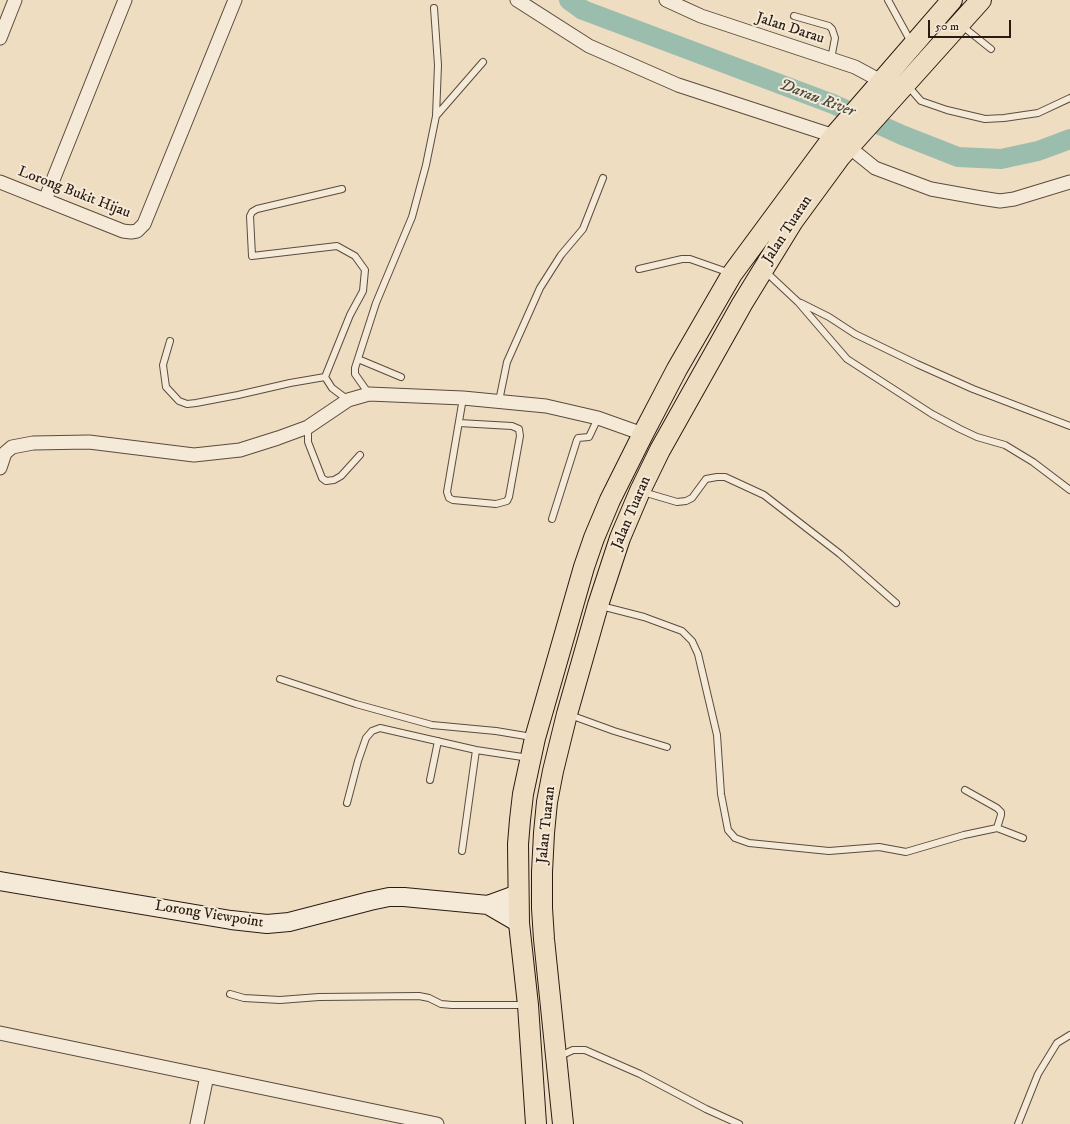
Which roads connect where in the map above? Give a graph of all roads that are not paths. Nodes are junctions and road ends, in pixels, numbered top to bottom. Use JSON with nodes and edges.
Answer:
{"nodes":[{"id":1,"x":15,"y":0,"type":"edge"},
{"id":2,"x":126,"y":0,"type":"edge"},
{"id":3,"x":235,"y":0,"type":"edge"},
{"id":4,"x":517,"y":0,"type":"edge"},
{"id":5,"x":666,"y":0,"type":"edge"},
{"id":6,"x":888,"y":0,"type":"edge"},
{"id":7,"x":952,"y":0,"type":"edge"},
{"id":8,"x":981,"y":0,"type":"edge"},
{"id":9,"x":434,"y":8,"type":"dead end"},
{"id":10,"x":794,"y":16,"type":"dead end"},
{"id":11,"x":960,"y":24,"type":"junction"},
{"id":12,"x":0,"y":38,"type":"edge"},
{"id":13,"x":913,"y":45,"type":"junction"},
{"id":14,"x":991,"y":49,"type":"dead end"},
{"id":15,"x":831,"y":59,"type":"junction"},
{"id":16,"x":483,"y":62,"type":"dead end"},
{"id":17,"x":881,"y":82,"type":"junction"},
{"id":18,"x":903,"y":87,"type":"junction"},
{"id":19,"x":1070,"y":98,"type":"edge"},
{"id":20,"x":436,"y":116,"type":"junction"},
{"id":21,"x":847,"y":136,"type":"junction"},
{"id":22,"x":603,"y":178,"type":"dead end"},
{"id":23,"x":0,"y":182,"type":"edge"},
{"id":24,"x":1070,"y":182,"type":"edge"},
{"id":25,"x":342,"y":189,"type":"dead end"},
{"id":26,"x":46,"y":200,"type":"junction"},
{"id":27,"x":639,"y":269,"type":"dead end"},
{"id":28,"x":763,"y":269,"type":"junction"},
{"id":29,"x":732,"y":274,"type":"junction"},
{"id":30,"x":744,"y":301,"type":"junction"},
{"id":31,"x":798,"y":302,"type":"junction"},
{"id":32,"x":170,"y":340,"type":"dead end"},
{"id":33,"x":358,"y":359,"type":"junction"},
{"id":34,"x":324,"y":377,"type":"junction"},
{"id":35,"x":401,"y":377,"type":"dead end"},
{"id":36,"x":369,"y":394,"type":"junction"},
{"id":37,"x":463,"y":398,"type":"junction"},
{"id":38,"x":348,"y":400,"type":"junction"},
{"id":39,"x":499,"y":401,"type":"junction"},
{"id":40,"x":598,"y":418,"type":"junction"},
{"id":41,"x":459,"y":423,"type":"junction"},
{"id":42,"x":1070,"y":426,"type":"edge"},
{"id":43,"x":308,"y":427,"type":"junction"},
{"id":44,"x":643,"y":434,"type":"junction"},
{"id":45,"x":360,"y":455,"type":"dead end"},
{"id":46,"x":0,"y":468,"type":"edge"},
{"id":47,"x":618,"y":484,"type":"junction"},
{"id":48,"x":1070,"y":490,"type":"edge"},
{"id":49,"x":640,"y":491,"type":"junction"},
{"id":50,"x":552,"y":519,"type":"dead end"},
{"id":51,"x":896,"y":603,"type":"dead end"},
{"id":52,"x":598,"y":605,"type":"junction"},
{"id":53,"x":280,"y":679,"type":"dead end"},
{"id":54,"x":567,"y":714,"type":"junction"},
{"id":55,"x":535,"y":738,"type":"junction"},
{"id":56,"x":438,"y":741,"type":"junction"},
{"id":57,"x":667,"y":747,"type":"dead end"},
{"id":58,"x":476,"y":750,"type":"junction"},
{"id":59,"x":530,"y":758,"type":"junction"},
{"id":60,"x":430,"y":780,"type":"dead end"},
{"id":61,"x":965,"y":790,"type":"dead end"},
{"id":62,"x":347,"y":803,"type":"dead end"},
{"id":63,"x":996,"y":828,"type":"junction"},
{"id":64,"x":1023,"y":838,"type":"dead end"},
{"id":65,"x":462,"y":851,"type":"dead end"},
{"id":66,"x":0,"y":881,"type":"edge"},
{"id":67,"x":518,"y":894,"type":"junction"},
{"id":68,"x":488,"y":905,"type":"junction"},
{"id":69,"x":519,"y":923,"type":"junction"},
{"id":70,"x":230,"y":994,"type":"dead end"},
{"id":71,"x":528,"y":1005,"type":"junction"},
{"id":72,"x":0,"y":1033,"type":"edge"},
{"id":73,"x":1070,"y":1035,"type":"edge"},
{"id":74,"x":557,"y":1058,"type":"junction"},
{"id":75,"x":207,"y":1076,"type":"junction"},
{"id":76,"x":197,"y":1124,"type":"edge"},
{"id":77,"x":437,"y":1124,"type":"edge"},
{"id":78,"x":536,"y":1124,"type":"edge"},
{"id":79,"x":563,"y":1124,"type":"edge"},
{"id":80,"x":739,"y":1124,"type":"edge"},
{"id":81,"x":1018,"y":1124,"type":"edge"}],
"edges":[{"from":1,"to":12,"type":"street"},
{"from":2,"to":26,"type":"street"},
{"from":3,"to":26,"type":"street","name":"Lorong Bukit Hijau"},
{"from":4,"to":21,"type":"street"},
{"from":5,"to":15,"type":"street","name":"Jalan Darau"},
{"from":6,"to":13,"type":"lane"},
{"from":7,"to":13,"type":"main road","name":"Jalan Tuaran"},
{"from":8,"to":11,"type":"main road","name":"Jalan Tuaran"},
{"from":9,"to":20,"type":"lane"},
{"from":10,"to":15,"type":"lane"},
{"from":11,"to":14,"type":"lane"},
{"from":11,"to":18,"type":"main road","name":"Jalan Tuaran"},
{"from":13,"to":17,"type":"main road","name":"Jalan Tuaran"},
{"from":15,"to":17,"type":"street","name":"Jalan Darau"},
{"from":16,"to":20,"type":"lane"},
{"from":17,"to":21,"type":"main road","name":"Jalan Tuaran"},
{"from":18,"to":19,"type":"lane"},
{"from":18,"to":21,"type":"main road","name":"Jalan Tuaran"},
{"from":20,"to":33,"type":"lane"},
{"from":21,"to":24,"type":"street"},
{"from":21,"to":28,"type":"main road","name":"Jalan Tuaran"},
{"from":21,"to":29,"type":"main road","name":"Jalan Tuaran"},
{"from":22,"to":39,"type":"lane"},
{"from":23,"to":26,"type":"street","name":"Lorong Bukit Hijau"},
{"from":25,"to":34,"type":"lane"},
{"from":27,"to":29,"type":"lane"},
{"from":28,"to":30,"type":"main road","name":"Jalan Tuaran"},
{"from":28,"to":31,"type":"lane"},
{"from":29,"to":44,"type":"main road","name":"Jalan Tuaran"},
{"from":30,"to":47,"type":"main road"},
{"from":30,"to":49,"type":"main road","name":"Jalan Tuaran"},
{"from":31,"to":42,"type":"lane"},
{"from":31,"to":48,"type":"lane"},
{"from":32,"to":34,"type":"lane"},
{"from":33,"to":35,"type":"lane"},
{"from":33,"to":36,"type":"lane"},
{"from":34,"to":38,"type":"lane"},
{"from":36,"to":37,"type":"street"},
{"from":36,"to":38,"type":"street"},
{"from":37,"to":39,"type":"street"},
{"from":37,"to":41,"type":"lane"},
{"from":38,"to":43,"type":"street"},
{"from":39,"to":40,"type":"street"},
{"from":40,"to":44,"type":"street"},
{"from":40,"to":50,"type":"lane"},
{"from":41,"to":41,"type":"lane"},
{"from":43,"to":45,"type":"lane"},
{"from":43,"to":46,"type":"street"},
{"from":44,"to":47,"type":"main road","name":"Jalan Tuaran"},
{"from":47,"to":55,"type":"main road","name":"Jalan Tuaran"},
{"from":49,"to":51,"type":"lane"},
{"from":49,"to":52,"type":"main road","name":"Jalan Tuaran"},
{"from":52,"to":54,"type":"main road","name":"Jalan Tuaran"},
{"from":52,"to":63,"type":"lane"},
{"from":53,"to":55,"type":"lane"},
{"from":54,"to":57,"type":"lane"},
{"from":54,"to":74,"type":"main road","name":"Jalan Tuaran"},
{"from":55,"to":59,"type":"main road","name":"Jalan Tuaran"},
{"from":56,"to":58,"type":"lane"},
{"from":56,"to":60,"type":"lane"},
{"from":56,"to":62,"type":"lane"},
{"from":58,"to":59,"type":"lane"},
{"from":58,"to":65,"type":"lane"},
{"from":59,"to":67,"type":"main road","name":"Jalan Tuaran"},
{"from":61,"to":63,"type":"lane"},
{"from":63,"to":64,"type":"lane"},
{"from":66,"to":68,"type":"street","name":"Lorong Viewpoint"},
{"from":67,"to":68,"type":"street"},
{"from":67,"to":69,"type":"main road","name":"Jalan Tuaran"},
{"from":68,"to":69,"type":"street"},
{"from":69,"to":71,"type":"main road","name":"Jalan Tuaran"},
{"from":70,"to":71,"type":"lane"},
{"from":71,"to":78,"type":"main road","name":"Jalan Tuaran"},
{"from":72,"to":75,"type":"street"},
{"from":73,"to":81,"type":"lane"},
{"from":74,"to":79,"type":"main road","name":"Jalan Tuaran"},
{"from":74,"to":80,"type":"lane"},
{"from":75,"to":76,"type":"street"},
{"from":75,"to":77,"type":"street"}]}
